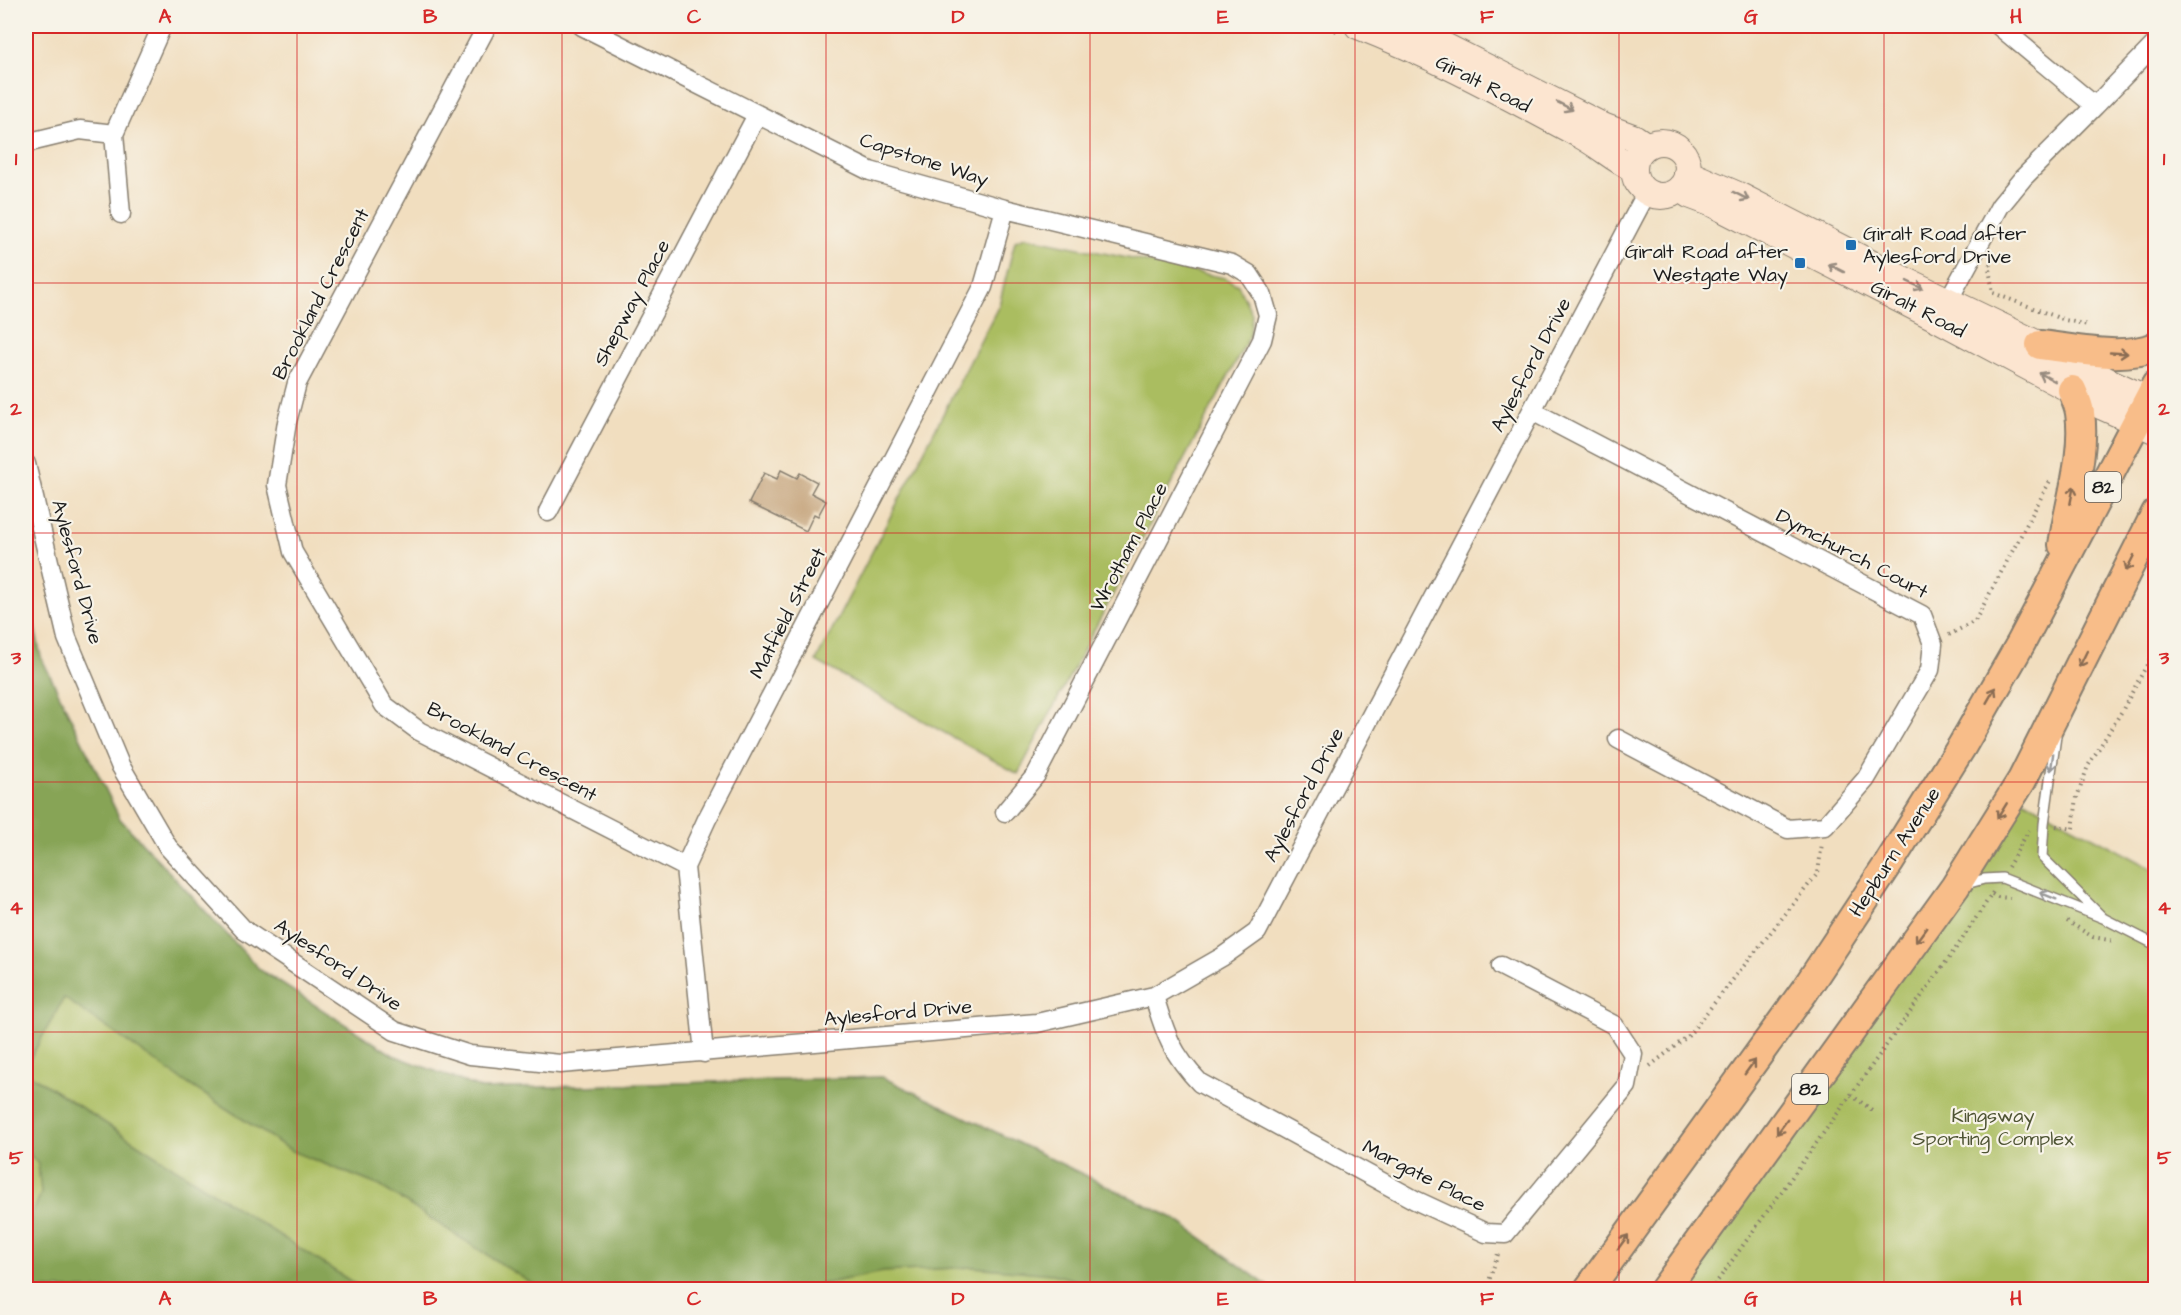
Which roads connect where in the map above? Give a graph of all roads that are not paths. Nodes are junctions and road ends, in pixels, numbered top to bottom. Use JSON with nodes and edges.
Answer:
{"nodes":[{"id":1,"x":162,"y":26,"type":"edge"},
{"id":2,"x":487,"y":26,"type":"edge"},
{"id":3,"x":1358,"y":26,"type":"edge"},
{"id":4,"x":1999,"y":26,"type":"edge"},
{"id":5,"x":592,"y":28,"type":"edge"},
{"id":6,"x":1415,"y":32,"type":"edge"},
{"id":7,"x":2156,"y":44,"type":"edge"},
{"id":8,"x":2095,"y":106,"type":"junction"},
{"id":9,"x":757,"y":115,"type":"junction"},
{"id":10,"x":114,"y":134,"type":"junction"},
{"id":11,"x":26,"y":143,"type":"edge"},
{"id":12,"x":1647,"y":146,"type":"junction"},
{"id":13,"x":1634,"y":169,"type":"junction"},
{"id":14,"x":1684,"y":180,"type":"junction"},
{"id":15,"x":1647,"y":192,"type":"junction"},
{"id":16,"x":1005,"y":209,"type":"junction"},
{"id":17,"x":121,"y":214,"type":"dead end"},
{"id":18,"x":1262,"y":294,"type":"joint"},
{"id":19,"x":1943,"y":310,"type":"junction"},
{"id":20,"x":2040,"y":345,"type":"junction"},
{"id":21,"x":2156,"y":347,"type":"edge"},
{"id":22,"x":2072,"y":390,"type":"junction"},
{"id":23,"x":2150,"y":409,"type":"edge"},
{"id":24,"x":1532,"y":411,"type":"junction"},
{"id":25,"x":26,"y":464,"type":"edge"},
{"id":26,"x":548,"y":513,"type":"dead end"},
{"id":27,"x":2154,"y":517,"type":"edge"},
{"id":28,"x":2058,"y":573,"type":"junction"},
{"id":29,"x":2060,"y":704,"type":"junction"},
{"id":30,"x":1618,"y":740,"type":"dead end"},
{"id":31,"x":1005,"y":812,"type":"dead end"},
{"id":32,"x":685,"y":867,"type":"junction"},
{"id":33,"x":1955,"y":887,"type":"junction"},
{"id":34,"x":2103,"y":918,"type":"junction"},
{"id":35,"x":2156,"y":945,"type":"edge"},
{"id":36,"x":1501,"y":966,"type":"dead end"},
{"id":37,"x":1154,"y":996,"type":"junction"},
{"id":38,"x":704,"y":1053,"type":"junction"},
{"id":39,"x":1588,"y":1290,"type":"edge"},
{"id":40,"x":1664,"y":1290,"type":"edge"}],
"edges":[{"from":1,"to":10,"type":"street"},
{"from":2,"to":32,"type":"street","name":"Brookland Crescent"},
{"from":3,"to":6,"type":"street","name":"Giralt Road"},
{"from":4,"to":8,"type":"street"},
{"from":5,"to":9,"type":"street","name":"Capstone Way"},
{"from":6,"to":12,"type":"street","name":"Giralt Road","one_way":true},
{"from":6,"to":13,"type":"street","name":"Giralt Road"},
{"from":7,"to":8,"type":"street"},
{"from":8,"to":19,"type":"street"},
{"from":9,"to":16,"type":"street","name":"Capstone Way"},
{"from":9,"to":26,"type":"street","name":"Shepway Place"},
{"from":10,"to":11,"type":"street"},
{"from":10,"to":17,"type":"street"},
{"from":12,"to":13,"type":"street"},
{"from":12,"to":14,"type":"street"},
{"from":13,"to":15,"type":"street"},
{"from":14,"to":15,"type":"street"},
{"from":14,"to":19,"type":"street","name":"Giralt Road"},
{"from":15,"to":24,"type":"street","name":"Aylesford Drive"},
{"from":16,"to":18,"type":"street","name":"Capstone Way"},
{"from":16,"to":32,"type":"street","name":"Matfield Street"},
{"from":18,"to":31,"type":"street","name":"Wrotham Place"},
{"from":19,"to":20,"type":"street","name":"Giralt Road"},
{"from":22,"to":19,"type":"street","name":"Giralt Road","one_way":true},
{"from":20,"to":21,"type":"main road","one_way":true},
{"from":20,"to":23,"type":"street","name":"Giralt Road"},
{"from":22,"to":23,"type":"street","name":"Giralt Road"},
{"from":28,"to":22,"type":"main road","one_way":true},
{"from":23,"to":28,"type":"main road","name":"Hepburn Avenue","number":"82"},
{"from":24,"to":30,"type":"street","name":"Dymchurch Court"},
{"from":24,"to":37,"type":"street","name":"Aylesford Drive"},
{"from":25,"to":38,"type":"street","name":"Aylesford Drive"},
{"from":27,"to":29,"type":"main road","number":"82","one_way":true},
{"from":39,"to":28,"type":"main road","name":"Hepburn Avenue","number":"82","one_way":true},
{"from":29,"to":33,"type":"main road","number":"82","one_way":true},
{"from":29,"to":34,"type":"lane","one_way":true},
{"from":32,"to":38,"type":"street"},
{"from":34,"to":33,"type":"lane","one_way":true},
{"from":33,"to":40,"type":"main road","number":"82","one_way":true},
{"from":34,"to":35,"type":"lane"},
{"from":36,"to":37,"type":"street","name":"Margate Place"},
{"from":37,"to":38,"type":"street","name":"Aylesford Drive"}]}
